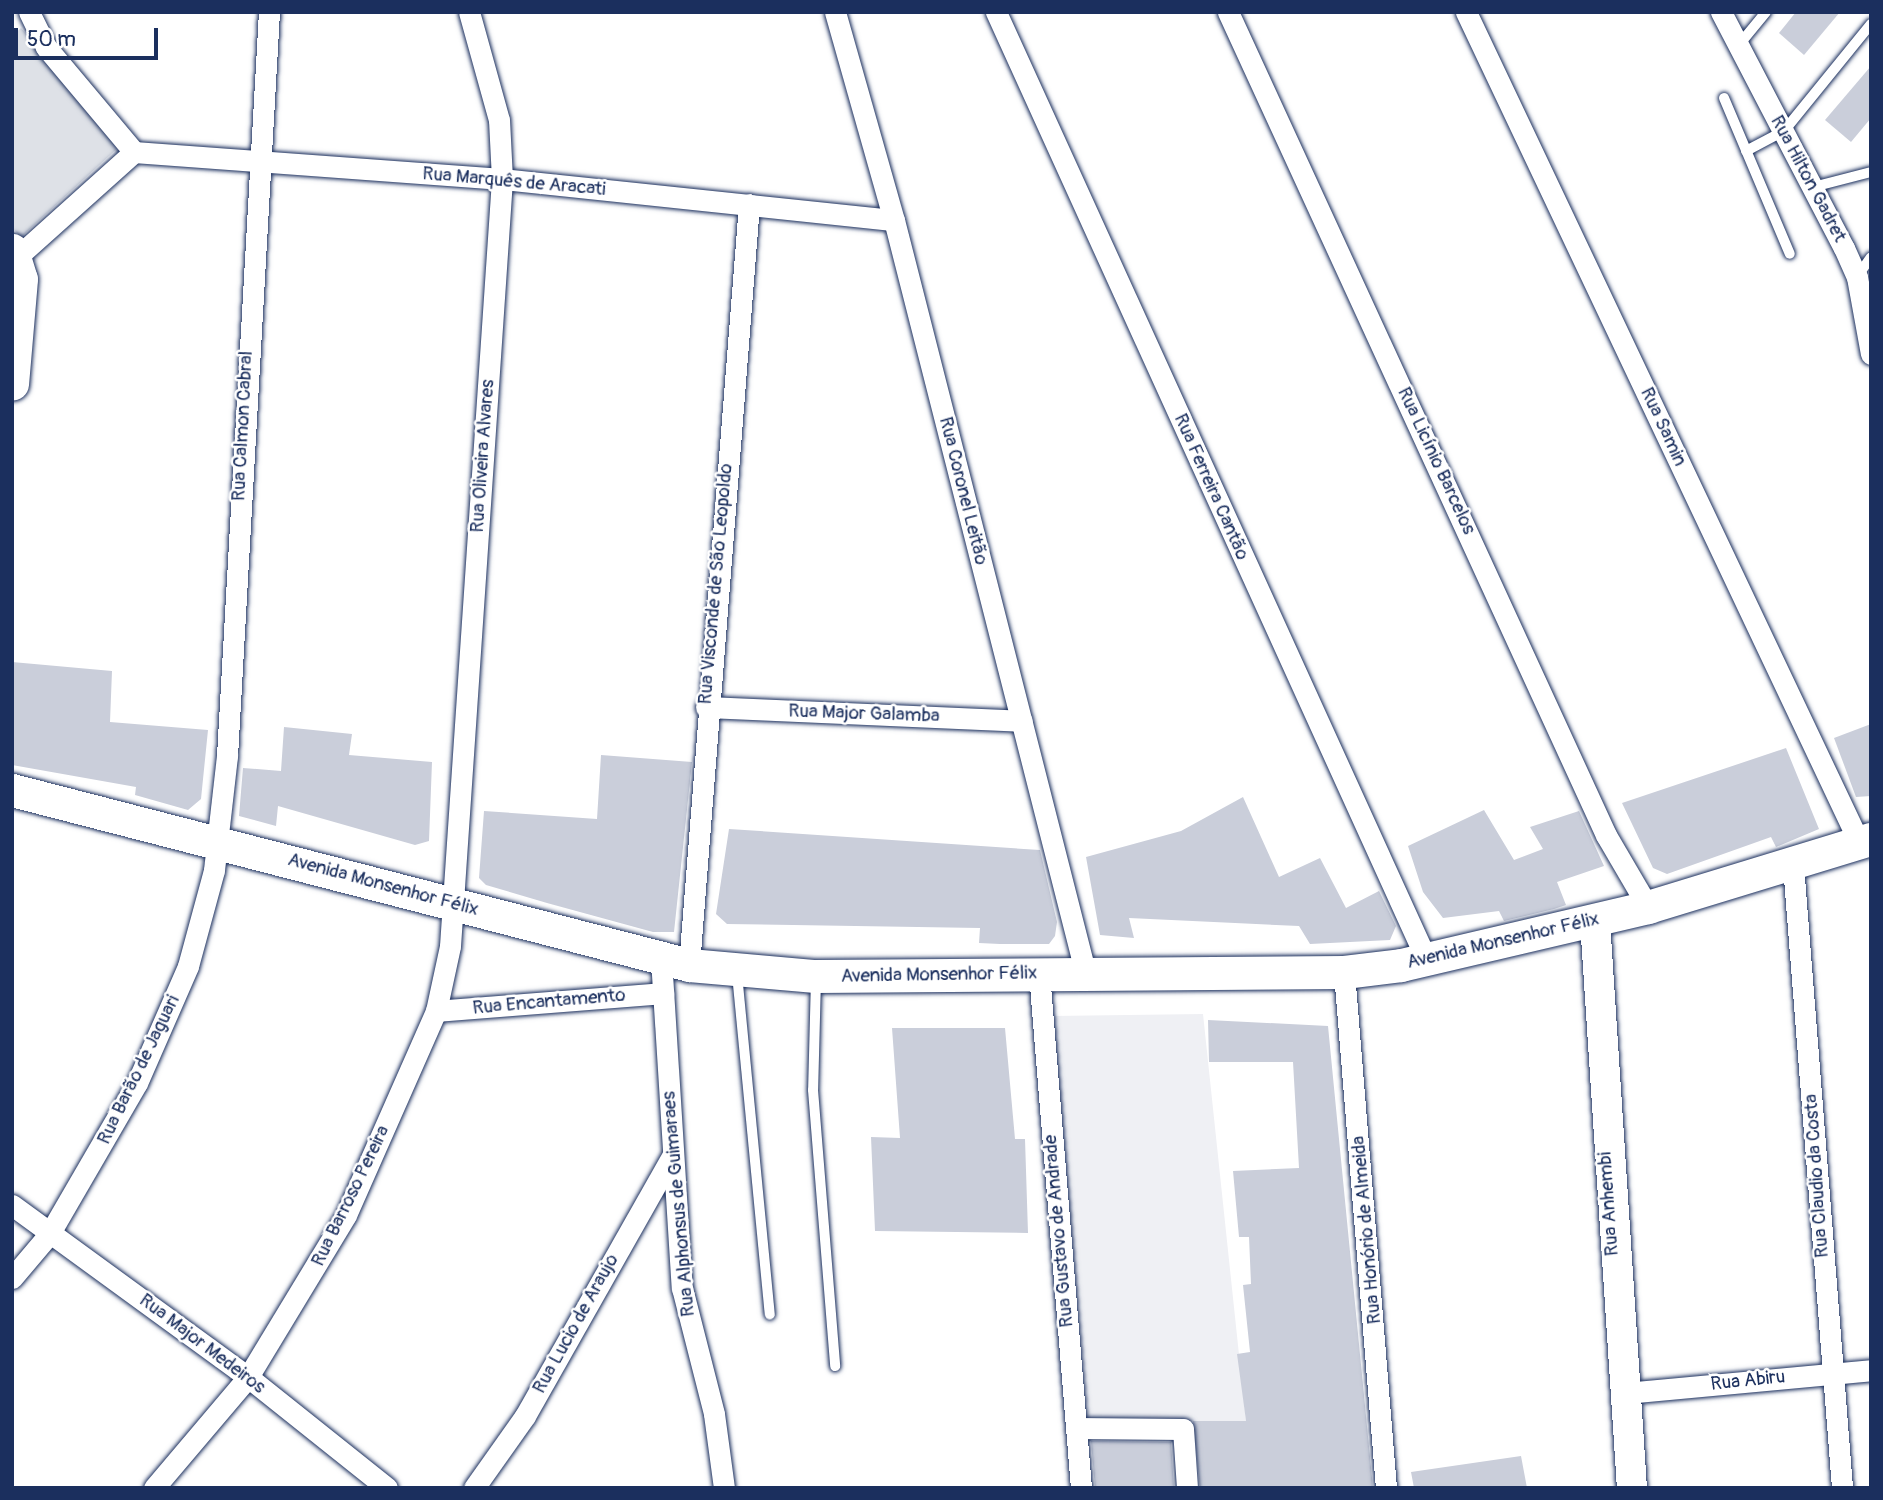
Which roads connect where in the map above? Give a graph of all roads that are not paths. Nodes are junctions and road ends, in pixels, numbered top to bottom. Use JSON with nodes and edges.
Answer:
{"nodes":[{"id":1,"x":29,"y":12,"type":"edge"},
{"id":2,"x":269,"y":12,"type":"edge"},
{"id":3,"x":469,"y":12,"type":"edge"},
{"id":4,"x":835,"y":12,"type":"edge"},
{"id":5,"x":996,"y":12,"type":"edge"},
{"id":6,"x":1228,"y":12,"type":"edge"},
{"id":7,"x":1466,"y":12,"type":"edge"},
{"id":8,"x":1721,"y":12,"type":"edge"},
{"id":9,"x":1766,"y":12,"type":"edge"},
{"id":10,"x":1871,"y":24,"type":"edge"},
{"id":11,"x":1738,"y":46,"type":"junction"},
{"id":12,"x":1724,"y":98,"type":"dead end"},
{"id":13,"x":1784,"y":131,"type":"junction"},
{"id":14,"x":1746,"y":151,"type":"junction"},
{"id":15,"x":134,"y":152,"type":"junction"},
{"id":16,"x":258,"y":161,"type":"junction"},
{"id":17,"x":1871,"y":172,"type":"edge"},
{"id":18,"x":502,"y":179,"type":"junction"},
{"id":19,"x":1813,"y":187,"type":"junction"},
{"id":20,"x":749,"y":204,"type":"junction"},
{"id":21,"x":894,"y":220,"type":"junction"},
{"id":22,"x":15,"y":253,"type":"edge"},
{"id":23,"x":1790,"y":254,"type":"dead end"},
{"id":24,"x":1871,"y":257,"type":"edge"},
{"id":25,"x":1857,"y":277,"type":"junction"},
{"id":26,"x":1871,"y":354,"type":"edge"},
{"id":27,"x":12,"y":384,"type":"edge"},
{"id":28,"x":706,"y":707,"type":"junction"},
{"id":29,"x":1022,"y":721,"type":"junction"},
{"id":30,"x":19,"y":790,"type":"edge"},
{"id":31,"x":1865,"y":840,"type":"edge"},
{"id":32,"x":219,"y":841,"type":"junction"},
{"id":33,"x":1793,"y":865,"type":"junction"},
{"id":34,"x":454,"y":904,"type":"junction"},
{"id":35,"x":1648,"y":907,"type":"junction"},
{"id":36,"x":1595,"y":921,"type":"junction"},
{"id":37,"x":675,"y":961,"type":"junction"},
{"id":38,"x":1427,"y":961,"type":"junction"},
{"id":39,"x":737,"y":971,"type":"junction"},
{"id":40,"x":1085,"y":971,"type":"junction"},
{"id":41,"x":1344,"y":972,"type":"junction"},
{"id":42,"x":1039,"y":973,"type":"junction"},
{"id":43,"x":816,"y":976,"type":"junction"},
{"id":44,"x":663,"y":993,"type":"junction"},
{"id":45,"x":436,"y":1011,"type":"junction"},
{"id":46,"x":672,"y":1156,"type":"junction"},
{"id":47,"x":12,"y":1205,"type":"edge"},
{"id":48,"x":50,"y":1233,"type":"junction"},
{"id":49,"x":12,"y":1278,"type":"edge"},
{"id":50,"x":770,"y":1314,"type":"dead end"},
{"id":51,"x":835,"y":1366,"type":"dead end"},
{"id":52,"x":1871,"y":1370,"type":"edge"},
{"id":53,"x":1832,"y":1373,"type":"junction"},
{"id":54,"x":248,"y":1377,"type":"junction"},
{"id":55,"x":1625,"y":1393,"type":"junction"},
{"id":56,"x":1076,"y":1428,"type":"junction"},
{"id":57,"x":154,"y":1488,"type":"edge"},
{"id":58,"x":387,"y":1488,"type":"edge"},
{"id":59,"x":474,"y":1488,"type":"edge"},
{"id":60,"x":724,"y":1488,"type":"edge"},
{"id":61,"x":1081,"y":1488,"type":"edge"},
{"id":62,"x":1187,"y":1488,"type":"edge"},
{"id":63,"x":1386,"y":1488,"type":"edge"},
{"id":64,"x":1632,"y":1488,"type":"edge"},
{"id":65,"x":1842,"y":1488,"type":"edge"}],
"edges":[{"from":1,"to":15,"type":"street"},
{"from":2,"to":16,"type":"street","name":"Rua Calmon Cabral"},
{"from":3,"to":18,"type":"street","name":"Rua Oliveira Alvares"},
{"from":4,"to":21,"type":"street","name":"Rua Coronel Leitão"},
{"from":5,"to":38,"type":"street","name":"Rua Ferreira Cantão"},
{"from":6,"to":35,"type":"street","name":"Rua Licínio Barcelos"},
{"from":7,"to":31,"type":"street","name":"Rua Samin"},
{"from":8,"to":11,"type":"street","name":"Rua Hilton Gadret"},
{"from":9,"to":11,"type":"lane"},
{"from":10,"to":13,"type":"lane"},
{"from":11,"to":13,"type":"street","name":"Rua Hilton Gadret"},
{"from":12,"to":14,"type":"lane"},
{"from":13,"to":14,"type":"lane"},
{"from":13,"to":19,"type":"street","name":"Rua Hilton Gadret"},
{"from":14,"to":23,"type":"lane"},
{"from":15,"to":16,"type":"street","name":"Rua Marquês de Aracati"},
{"from":15,"to":22,"type":"street"},
{"from":16,"to":18,"type":"street","name":"Rua Marquês de Aracati"},
{"from":16,"to":32,"type":"street","name":"Rua Calmon Cabral"},
{"from":17,"to":19,"type":"lane"},
{"from":18,"to":20,"type":"street","name":"Rua Marquês de Aracati"},
{"from":18,"to":34,"type":"street","name":"Rua Oliveira Alvares"},
{"from":19,"to":25,"type":"street","name":"Rua Hilton Gadret"},
{"from":20,"to":21,"type":"street","name":"Rua Marquês de Aracati"},
{"from":20,"to":28,"type":"street","name":"Rua Visconde de São Leopoldo"},
{"from":21,"to":29,"type":"street","name":"Rua Coronel Leitão"},
{"from":22,"to":27,"type":"main road"},
{"from":24,"to":25,"type":"lane"},
{"from":25,"to":26,"type":"street","name":"Rua Hilton Gadret"},
{"from":28,"to":29,"type":"street","name":"Rua Major Galamba"},
{"from":28,"to":37,"type":"street","name":"Rua Visconde de São Leopoldo"},
{"from":29,"to":40,"type":"street","name":"Rua Coronel Leitão"},
{"from":30,"to":32,"type":"main road","name":"Avenida Monsenhor Félix"},
{"from":31,"to":33,"type":"main road","name":"Avenida Monsenhor Félix"},
{"from":32,"to":34,"type":"main road","name":"Avenida Monsenhor Félix"},
{"from":32,"to":48,"type":"street","name":"Rua Barão de Jaguari"},
{"from":33,"to":35,"type":"main road","name":"Avenida Monsenhor Félix"},
{"from":33,"to":53,"type":"street","name":"Rua Claudio da Costa"},
{"from":34,"to":37,"type":"main road","name":"Avenida Monsenhor Félix"},
{"from":34,"to":45,"type":"street","name":"Rua Barroso Pereira"},
{"from":35,"to":36,"type":"main road","name":"Avenida Monsenhor Félix"},
{"from":36,"to":38,"type":"main road","name":"Avenida Monsenhor Félix"},
{"from":36,"to":55,"type":"street","name":"Rua Anhembi"},
{"from":37,"to":39,"type":"main road","name":"Avenida Monsenhor Félix"},
{"from":37,"to":44,"type":"street","name":"Rua Alphonsus de Guimaraes"},
{"from":38,"to":41,"type":"main road","name":"Avenida Monsenhor Félix"},
{"from":39,"to":43,"type":"main road","name":"Avenida Monsenhor Félix"},
{"from":39,"to":50,"type":"lane"},
{"from":40,"to":41,"type":"main road","name":"Avenida Monsenhor Félix"},
{"from":40,"to":42,"type":"main road","name":"Avenida Monsenhor Félix"},
{"from":41,"to":63,"type":"street","name":"Rua Honório de Almeida"},
{"from":42,"to":43,"type":"main road","name":"Avenida Monsenhor Félix"},
{"from":42,"to":56,"type":"street","name":"Rua Gustavo de Andrade"},
{"from":43,"to":51,"type":"lane"},
{"from":44,"to":45,"type":"street","name":"Rua Encantamento"},
{"from":44,"to":46,"type":"street","name":"Rua Alphonsus de Guimaraes"},
{"from":45,"to":54,"type":"street","name":"Rua Barroso Pereira"},
{"from":46,"to":59,"type":"street","name":"Rua Lucio de Araujo"},
{"from":46,"to":60,"type":"street","name":"Rua Alphonsus de Guimaraes"},
{"from":47,"to":48,"type":"street","name":"Rua Major Medeiros"},
{"from":48,"to":49,"type":"street","name":"Rua Barão de Jaguari"},
{"from":48,"to":54,"type":"street","name":"Rua Major Medeiros"},
{"from":52,"to":53,"type":"street","name":"Rua Abiru"},
{"from":53,"to":55,"type":"street","name":"Rua Abiru"},
{"from":53,"to":65,"type":"street","name":"Rua Claudio da Costa"},
{"from":54,"to":57,"type":"street","name":"Rua Barroso Pereira"},
{"from":54,"to":58,"type":"street","name":"Rua Major Medeiros"},
{"from":55,"to":64,"type":"street","name":"Rua Anhembi"},
{"from":56,"to":61,"type":"street","name":"Rua Gustavo de Andrade"},
{"from":56,"to":62,"type":"street"}]}
